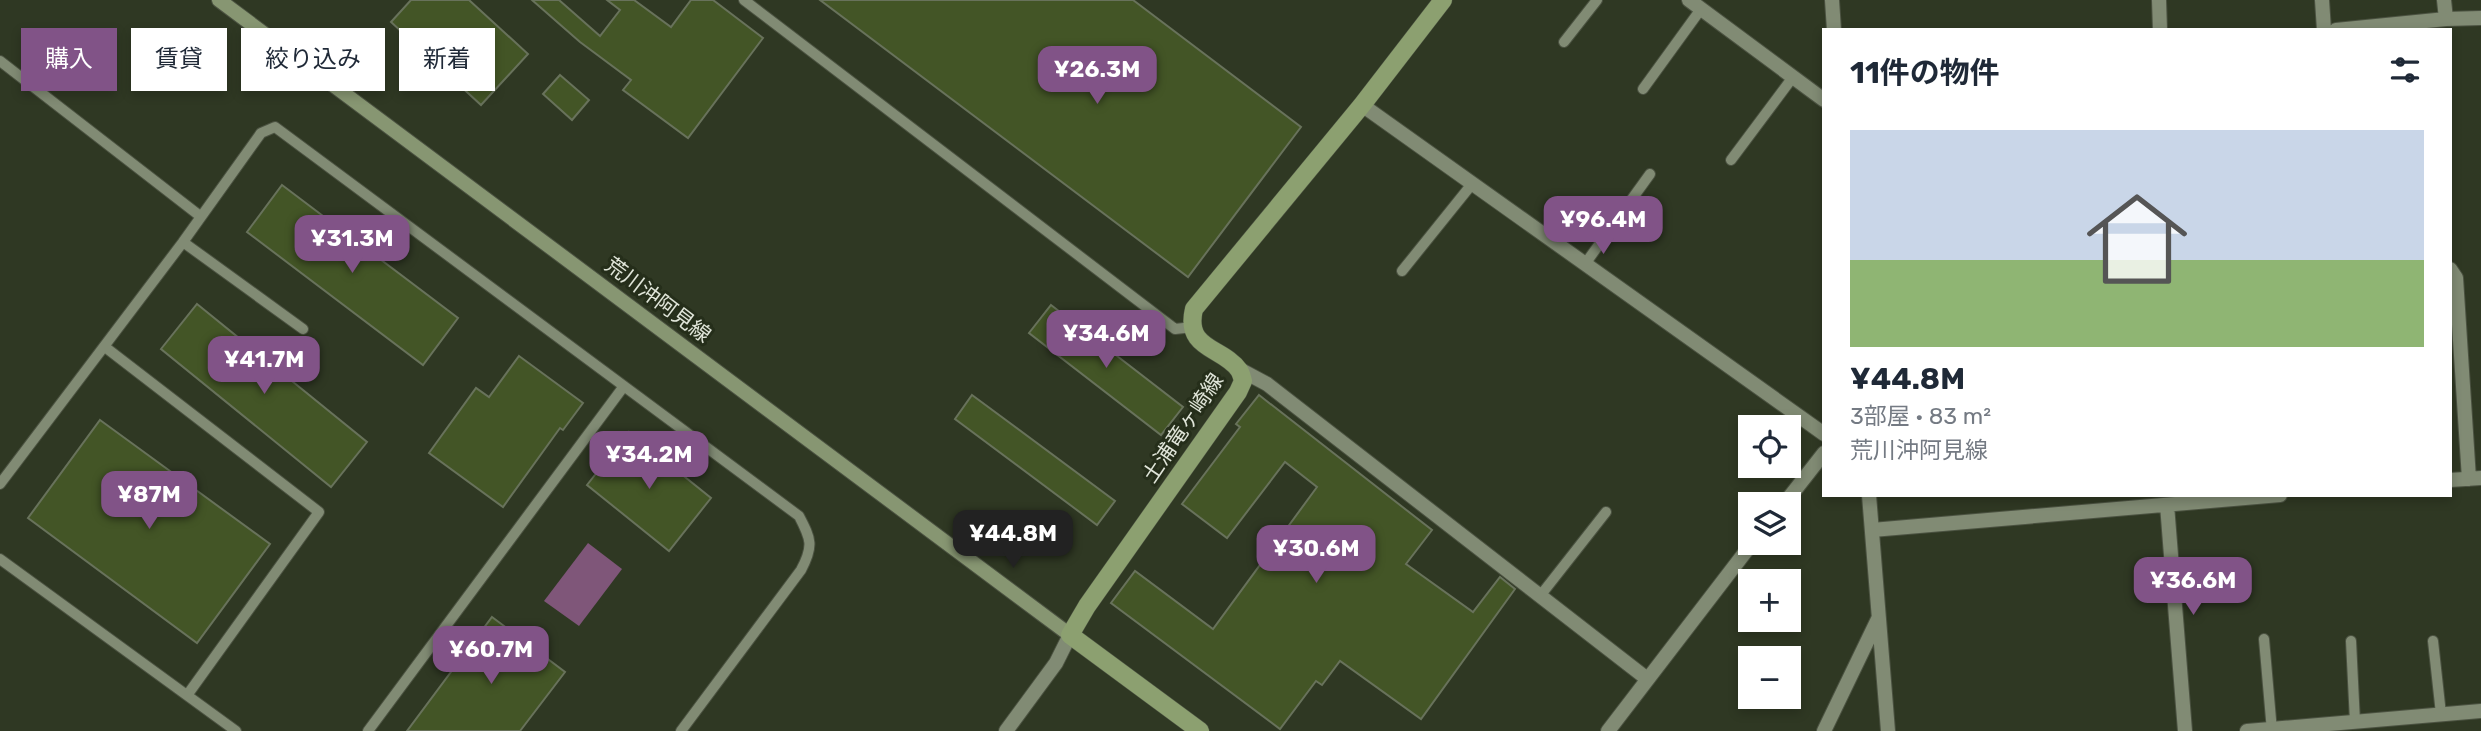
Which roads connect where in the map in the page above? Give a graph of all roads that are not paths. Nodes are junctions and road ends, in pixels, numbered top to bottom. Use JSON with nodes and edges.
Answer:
{"nodes":[{"id":1,"x":219,"y":0,"type":"edge"},
{"id":2,"x":744,"y":0,"type":"edge"},
{"id":3,"x":1443,"y":0,"type":"edge"},
{"id":4,"x":1597,"y":0,"type":"edge"},
{"id":5,"x":1689,"y":0,"type":"edge"},
{"id":6,"x":1832,"y":0,"type":"edge"},
{"id":7,"x":2159,"y":0,"type":"edge"},
{"id":8,"x":2322,"y":0,"type":"edge"},
{"id":9,"x":2444,"y":0,"type":"edge"},
{"id":10,"x":1702,"y":9,"type":"junction"},
{"id":11,"x":2481,"y":18,"type":"edge"},
{"id":12,"x":2445,"y":19,"type":"junction"},
{"id":13,"x":2385,"y":27,"type":"edge"},
{"id":14,"x":1834,"y":28,"type":"edge"},
{"id":15,"x":2160,"y":28,"type":"edge"},
{"id":16,"x":2324,"y":28,"type":"edge"},
{"id":17,"x":1564,"y":42,"type":"dead end"},
{"id":18,"x":0,"y":61,"type":"edge"},
{"id":19,"x":1793,"y":77,"type":"junction"},
{"id":20,"x":1643,"y":89,"type":"dead end"},
{"id":21,"x":1822,"y":99,"type":"edge"},
{"id":22,"x":1362,"y":105,"type":"junction"},
{"id":23,"x":1731,"y":160,"type":"dead end"},
{"id":24,"x":1650,"y":174,"type":"dead end"},
{"id":25,"x":1472,"y":184,"type":"junction"},
{"id":26,"x":200,"y":216,"type":"junction"},
{"id":27,"x":183,"y":242,"type":"junction"},
{"id":28,"x":1585,"y":264,"type":"junction"},
{"id":29,"x":1402,"y":271,"type":"dead end"},
{"id":30,"x":2452,"y":272,"type":"edge"},
{"id":31,"x":1193,"y":327,"type":"junction"},
{"id":32,"x":303,"y":329,"type":"dead end"},
{"id":33,"x":105,"y":347,"type":"junction"},
{"id":34,"x":1239,"y":369,"type":"junction"},
{"id":35,"x":624,"y":386,"type":"junction"},
{"id":36,"x":1822,"y":433,"type":"edge"},
{"id":37,"x":1822,"y":455,"type":"edge"},
{"id":38,"x":2475,"y":478,"type":"edge"},
{"id":39,"x":2452,"y":480,"type":"edge"},
{"id":40,"x":0,"y":484,"type":"edge"},
{"id":41,"x":1793,"y":492,"type":"edge"},
{"id":42,"x":1869,"y":497,"type":"edge"},
{"id":43,"x":2257,"y":497,"type":"edge"},
{"id":44,"x":2167,"y":505,"type":"junction"},
{"id":45,"x":1606,"y":512,"type":"dead end"},
{"id":46,"x":1872,"y":530,"type":"junction"},
{"id":47,"x":1743,"y":555,"type":"edge"},
{"id":48,"x":0,"y":559,"type":"edge"},
{"id":49,"x":1540,"y":596,"type":"junction"},
{"id":50,"x":1879,"y":617,"type":"junction"},
{"id":51,"x":1070,"y":635,"type":"junction"},
{"id":52,"x":2264,"y":639,"type":"dead end"},
{"id":53,"x":2351,"y":641,"type":"dead end"},
{"id":54,"x":2433,"y":641,"type":"dead end"},
{"id":55,"x":1646,"y":678,"type":"junction"},
{"id":56,"x":188,"y":694,"type":"junction"},
{"id":57,"x":2481,"y":711,"type":"edge"},
{"id":58,"x":2441,"y":715,"type":"junction"},
{"id":59,"x":2355,"y":722,"type":"junction"},
{"id":60,"x":2391,"y":725,"type":"edge"},
{"id":61,"x":2272,"y":730,"type":"edge"},
{"id":62,"x":236,"y":731,"type":"edge"},
{"id":63,"x":368,"y":731,"type":"edge"},
{"id":64,"x":681,"y":731,"type":"edge"},
{"id":65,"x":1006,"y":731,"type":"edge"},
{"id":66,"x":1200,"y":731,"type":"edge"},
{"id":67,"x":1608,"y":731,"type":"edge"},
{"id":68,"x":1824,"y":731,"type":"edge"},
{"id":69,"x":1888,"y":731,"type":"edge"},
{"id":70,"x":2185,"y":731,"type":"edge"},
{"id":71,"x":2247,"y":731,"type":"edge"}],
"edges":[{"from":1,"to":51,"type":"main road","name":"荒川沖阿見線"},
{"from":2,"to":31,"type":"lane"},
{"from":3,"to":22,"type":"main road"},
{"from":4,"to":17,"type":"lane"},
{"from":5,"to":10,"type":"street"},
{"from":6,"to":14,"type":"street"},
{"from":7,"to":15,"type":"street"},
{"from":8,"to":16,"type":"street"},
{"from":9,"to":12,"type":"street"},
{"from":10,"to":19,"type":"street"},
{"from":10,"to":20,"type":"lane"},
{"from":11,"to":12,"type":"street"},
{"from":12,"to":13,"type":"street"},
{"from":18,"to":26,"type":"lane"},
{"from":19,"to":21,"type":"street"},
{"from":19,"to":23,"type":"lane"},
{"from":22,"to":25,"type":"street"},
{"from":22,"to":31,"type":"main road"},
{"from":24,"to":28,"type":"lane"},
{"from":25,"to":28,"type":"street"},
{"from":25,"to":29,"type":"lane"},
{"from":26,"to":27,"type":"lane"},
{"from":26,"to":35,"type":"lane"},
{"from":27,"to":32,"type":"lane"},
{"from":27,"to":33,"type":"lane"},
{"from":28,"to":36,"type":"street"},
{"from":30,"to":38,"type":"street"},
{"from":31,"to":34,"type":"main road","name":"土浦竜ヶ崎線"},
{"from":33,"to":40,"type":"lane"},
{"from":33,"to":56,"type":"lane"},
{"from":34,"to":49,"type":"street"},
{"from":34,"to":51,"type":"main road","name":"土浦竜ヶ崎線"},
{"from":35,"to":63,"type":"lane"},
{"from":35,"to":64,"type":"lane"},
{"from":37,"to":41,"type":"street"},
{"from":38,"to":39,"type":"street"},
{"from":42,"to":46,"type":"street"},
{"from":43,"to":44,"type":"street"},
{"from":44,"to":46,"type":"street"},
{"from":44,"to":70,"type":"street"},
{"from":45,"to":49,"type":"lane"},
{"from":46,"to":50,"type":"street"},
{"from":47,"to":55,"type":"street"},
{"from":48,"to":56,"type":"lane"},
{"from":49,"to":55,"type":"street"},
{"from":50,"to":68,"type":"street"},
{"from":50,"to":69,"type":"street"},
{"from":51,"to":65,"type":"street"},
{"from":51,"to":66,"type":"main road"},
{"from":52,"to":61,"type":"lane"},
{"from":53,"to":59,"type":"lane"},
{"from":54,"to":58,"type":"lane"},
{"from":55,"to":67,"type":"street"},
{"from":56,"to":62,"type":"lane"},
{"from":57,"to":58,"type":"street"},
{"from":58,"to":60,"type":"street"},
{"from":59,"to":60,"type":"street"},
{"from":59,"to":61,"type":"street"},
{"from":61,"to":71,"type":"street"}]}
